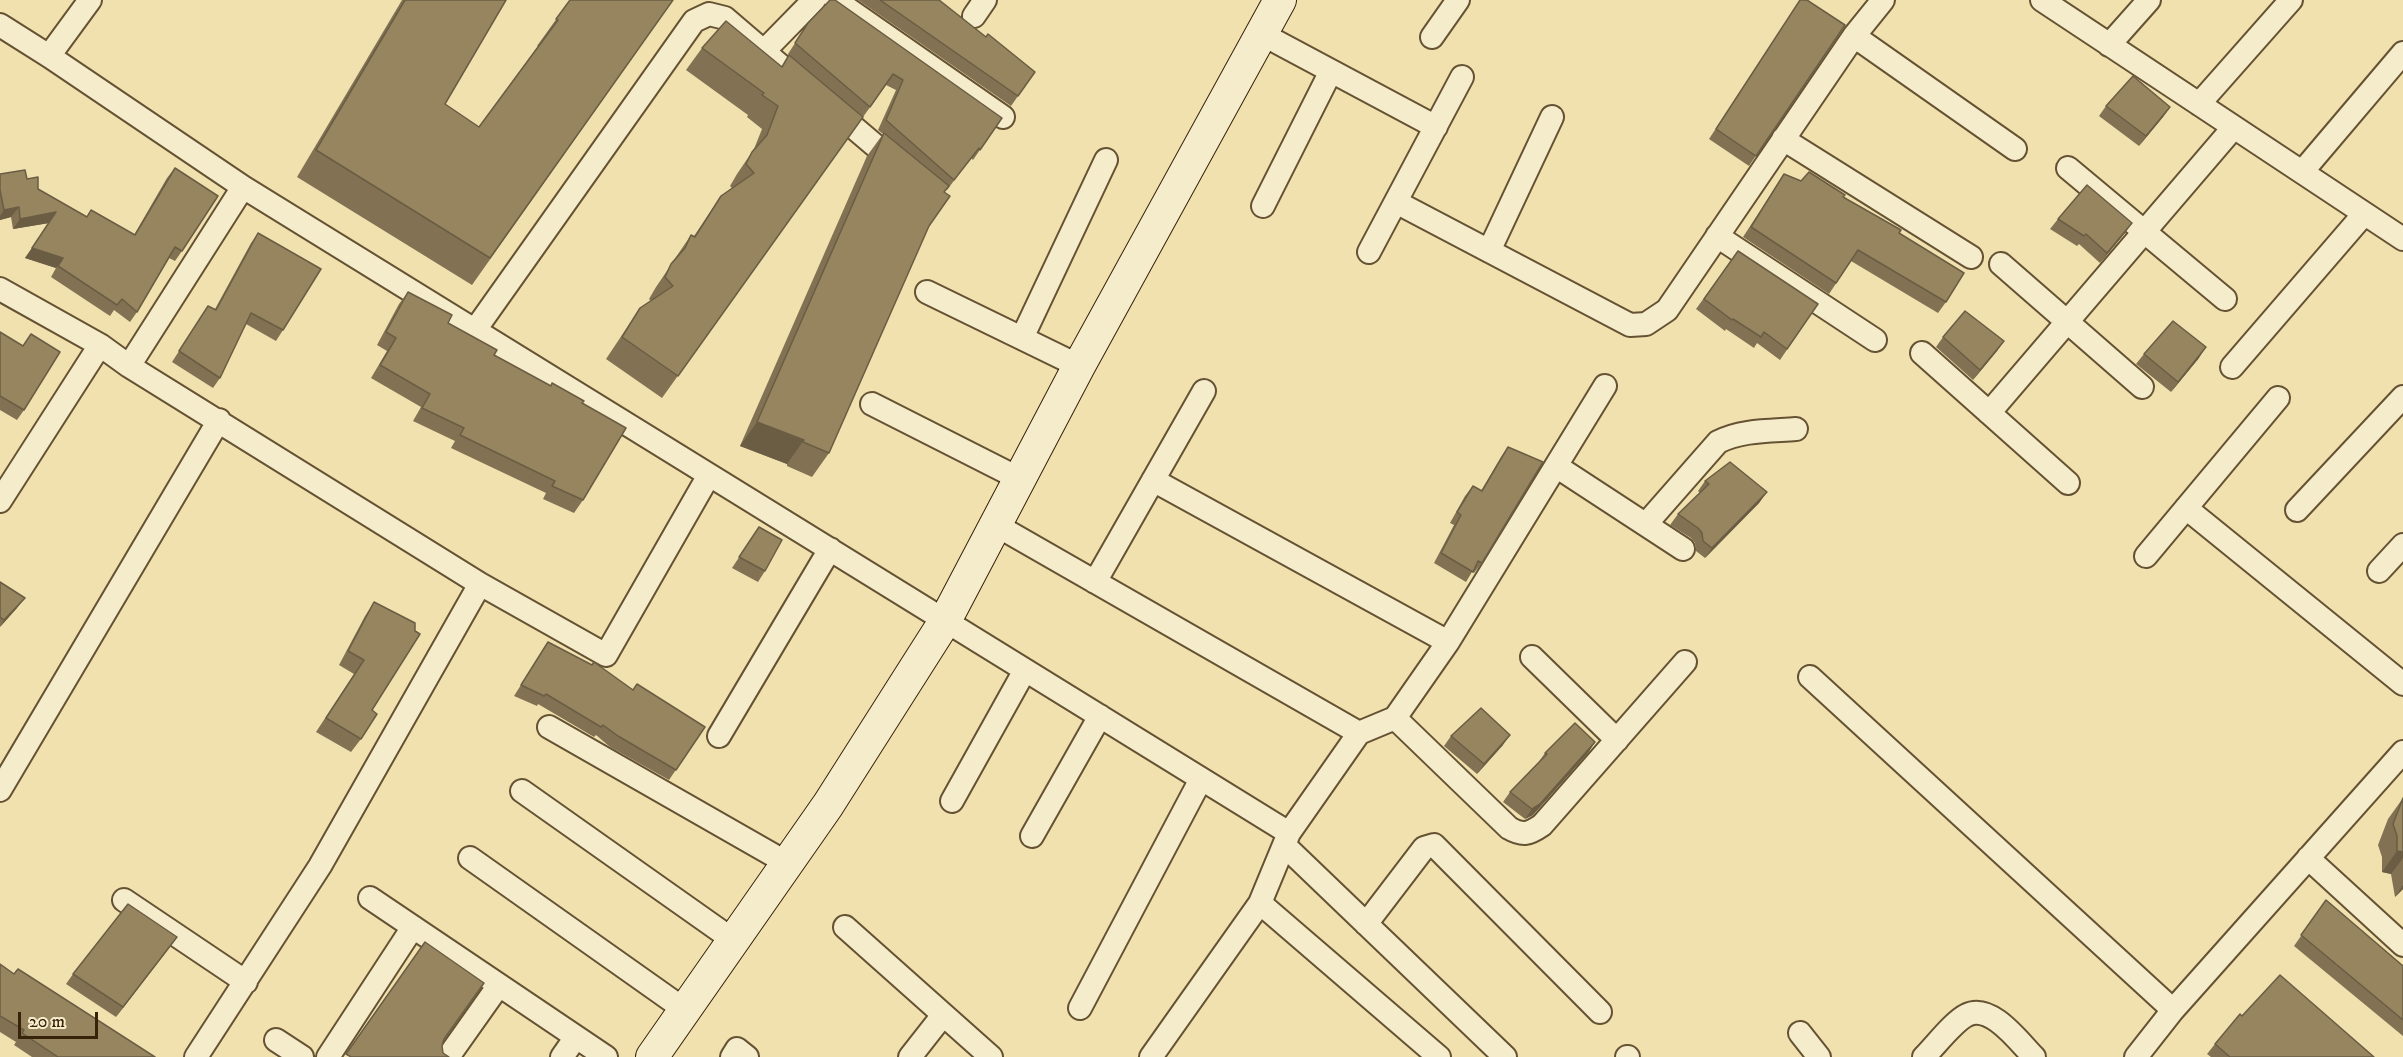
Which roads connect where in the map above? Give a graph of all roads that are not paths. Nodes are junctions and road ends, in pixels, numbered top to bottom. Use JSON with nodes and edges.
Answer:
{"nodes":[{"id":1,"x":90,"y":0,"type":"edge"},
{"id":2,"x":813,"y":0,"type":"edge"},
{"id":3,"x":835,"y":0,"type":"edge"},
{"id":4,"x":1280,"y":0,"type":"edge"},
{"id":5,"x":1458,"y":0,"type":"edge"},
{"id":6,"x":1883,"y":0,"type":"edge"},
{"id":7,"x":2042,"y":0,"type":"edge"},
{"id":8,"x":2149,"y":0,"type":"edge"},
{"id":9,"x":2291,"y":0,"type":"edge"},
{"id":10,"x":0,"y":26,"type":"edge"},
{"id":11,"x":1260,"y":33,"type":"junction"},
{"id":12,"x":1854,"y":36,"type":"junction"},
{"id":13,"x":1432,"y":37,"type":"dead end"},
{"id":14,"x":2109,"y":45,"type":"junction"},
{"id":15,"x":764,"y":51,"type":"junction"},
{"id":16,"x":2403,"y":53,"type":"edge"},
{"id":17,"x":49,"y":56,"type":"junction"},
{"id":18,"x":1330,"y":71,"type":"junction"},
{"id":19,"x":1462,"y":77,"type":"dead end"},
{"id":20,"x":2199,"y":104,"type":"junction"},
{"id":21,"x":1003,"y":117,"type":"edge"},
{"id":22,"x":1552,"y":117,"type":"dead end"},
{"id":23,"x":1436,"y":127,"type":"junction"},
{"id":24,"x":2234,"y":127,"type":"junction"},
{"id":25,"x":1783,"y":139,"type":"junction"},
{"id":26,"x":2014,"y":149,"type":"dead end"},
{"id":27,"x":1106,"y":160,"type":"dead end"},
{"id":28,"x":2068,"y":168,"type":"dead end"},
{"id":29,"x":2302,"y":172,"type":"junction"},
{"id":30,"x":918,"y":182,"type":"edge"},
{"id":31,"x":243,"y":187,"type":"junction"},
{"id":32,"x":1396,"y":202,"type":"junction"},
{"id":33,"x":1263,"y":206,"type":"dead end"},
{"id":34,"x":2364,"y":214,"type":"junction"},
{"id":35,"x":2144,"y":231,"type":"junction"},
{"id":36,"x":1717,"y":236,"type":"junction"},
{"id":37,"x":2402,"y":237,"type":"edge"},
{"id":38,"x":1489,"y":251,"type":"junction"},
{"id":39,"x":1370,"y":252,"type":"dead end"},
{"id":40,"x":1971,"y":257,"type":"dead end"},
{"id":41,"x":2001,"y":264,"type":"dead end"},
{"id":42,"x":0,"y":289,"type":"edge"},
{"id":43,"x":927,"y":292,"type":"dead end"},
{"id":44,"x":2225,"y":299,"type":"dead end"},
{"id":45,"x":2068,"y":321,"type":"junction"},
{"id":46,"x":475,"y":330,"type":"junction"},
{"id":47,"x":1022,"y":338,"type":"junction"},
{"id":48,"x":1875,"y":340,"type":"dead end"},
{"id":49,"x":100,"y":345,"type":"junction"},
{"id":50,"x":1922,"y":353,"type":"dead end"},
{"id":51,"x":129,"y":366,"type":"junction"},
{"id":52,"x":1079,"y":366,"type":"junction"},
{"id":53,"x":2232,"y":367,"type":"dead end"},
{"id":54,"x":1605,"y":386,"type":"dead end"},
{"id":55,"x":2142,"y":387,"type":"dead end"},
{"id":56,"x":1204,"y":391,"type":"dead end"},
{"id":57,"x":2403,"y":397,"type":"edge"},
{"id":58,"x":2278,"y":398,"type":"dead end"},
{"id":59,"x":872,"y":404,"type":"dead end"},
{"id":60,"x":1989,"y":413,"type":"junction"},
{"id":61,"x":219,"y":420,"type":"junction"},
{"id":62,"x":1796,"y":429,"type":"dead end"},
{"id":63,"x":1556,"y":466,"type":"junction"},
{"id":64,"x":709,"y":475,"type":"junction"},
{"id":65,"x":1020,"y":479,"type":"junction"},
{"id":66,"x":1153,"y":480,"type":"junction"},
{"id":67,"x":2068,"y":483,"type":"dead end"},
{"id":68,"x":0,"y":501,"type":"edge"},
{"id":69,"x":2186,"y":508,"type":"junction"},
{"id":70,"x":2297,"y":510,"type":"dead end"},
{"id":71,"x":996,"y":525,"type":"junction"},
{"id":72,"x":1646,"y":525,"type":"junction"},
{"id":73,"x":2403,"y":545,"type":"edge"},
{"id":74,"x":830,"y":549,"type":"junction"},
{"id":75,"x":1683,"y":549,"type":"dead end"},
{"id":76,"x":2146,"y":556,"type":"dead end"},
{"id":77,"x":2379,"y":571,"type":"dead end"},
{"id":78,"x":1095,"y":582,"type":"junction"},
{"id":79,"x":480,"y":584,"type":"junction"},
{"id":80,"x":945,"y":621,"type":"junction"},
{"id":81,"x":1448,"y":642,"type":"junction"},
{"id":82,"x":1532,"y":657,"type":"dead end"},
{"id":83,"x":1685,"y":662,"type":"dead end"},
{"id":84,"x":1025,"y":670,"type":"junction"},
{"id":85,"x":1809,"y":677,"type":"dead end"},
{"id":86,"x":2403,"y":684,"type":"edge"},
{"id":87,"x":1100,"y":716,"type":"junction"},
{"id":88,"x":1395,"y":718,"type":"junction"},
{"id":89,"x":549,"y":727,"type":"dead end"},
{"id":90,"x":1359,"y":733,"type":"junction"},
{"id":91,"x":719,"y":736,"type":"dead end"},
{"id":92,"x":1617,"y":740,"type":"junction"},
{"id":93,"x":2403,"y":752,"type":"edge"},
{"id":94,"x":1201,"y":779,"type":"junction"},
{"id":95,"x":0,"y":790,"type":"edge"},
{"id":96,"x":522,"y":791,"type":"dead end"},
{"id":97,"x":952,"y":801,"type":"dead end"},
{"id":98,"x":1032,"y":836,"type":"dead end"},
{"id":99,"x":1287,"y":839,"type":"junction"},
{"id":100,"x":470,"y":858,"type":"dead end"},
{"id":101,"x":2308,"y":858,"type":"junction"},
{"id":102,"x":787,"y":863,"type":"junction"},
{"id":103,"x":370,"y":898,"type":"dead end"},
{"id":104,"x":124,"y":900,"type":"dead end"},
{"id":105,"x":1260,"y":903,"type":"junction"},
{"id":106,"x":1366,"y":924,"type":"junction"},
{"id":107,"x":413,"y":927,"type":"junction"},
{"id":108,"x":845,"y":927,"type":"dead end"},
{"id":109,"x":733,"y":940,"type":"junction"},
{"id":110,"x":2403,"y":945,"type":"edge"},
{"id":111,"x":246,"y":982,"type":"junction"},
{"id":112,"x":499,"y":986,"type":"junction"},
{"id":113,"x":1080,"y":1008,"type":"dead end"},
{"id":114,"x":685,"y":1010,"type":"junction"},
{"id":115,"x":2173,"y":1010,"type":"junction"},
{"id":116,"x":1599,"y":1012,"type":"dead end"},
{"id":117,"x":943,"y":1015,"type":"junction"},
{"id":118,"x":1800,"y":1033,"type":"dead end"},
{"id":119,"x":576,"y":1036,"type":"junction"},
{"id":120,"x":276,"y":1040,"type":"dead end"},
{"id":121,"x":196,"y":1057,"type":"edge"},
{"id":122,"x":302,"y":1057,"type":"edge"},
{"id":123,"x":328,"y":1057,"type":"edge"},
{"id":124,"x":448,"y":1057,"type":"edge"},
{"id":125,"x":562,"y":1057,"type":"edge"},
{"id":126,"x":606,"y":1057,"type":"edge"},
{"id":127,"x":652,"y":1057,"type":"edge"},
{"id":128,"x":732,"y":1057,"type":"edge"},
{"id":129,"x":747,"y":1057,"type":"edge"},
{"id":130,"x":910,"y":1057,"type":"edge"},
{"id":131,"x":991,"y":1057,"type":"edge"},
{"id":132,"x":1151,"y":1057,"type":"edge"},
{"id":133,"x":1439,"y":1057,"type":"edge"},
{"id":134,"x":1505,"y":1057,"type":"edge"},
{"id":135,"x":1818,"y":1057,"type":"edge"},
{"id":136,"x":1924,"y":1057,"type":"edge"},
{"id":137,"x":2034,"y":1057,"type":"edge"},
{"id":138,"x":2136,"y":1057,"type":"edge"}],
"edges":[{"from":1,"to":17,"type":"street"},
{"from":2,"to":15,"type":"street"},
{"from":3,"to":21,"type":"street"},
{"from":4,"to":11,"type":"street"},
{"from":5,"to":13,"type":"street"},
{"from":6,"to":12,"type":"street"},
{"from":7,"to":14,"type":"street"},
{"from":8,"to":14,"type":"street"},
{"from":9,"to":20,"type":"street"},
{"from":10,"to":17,"type":"street"},
{"from":11,"to":18,"type":"street"},
{"from":11,"to":52,"type":"street"},
{"from":12,"to":25,"type":"street"},
{"from":12,"to":26,"type":"street"},
{"from":14,"to":20,"type":"street"},
{"from":15,"to":30,"type":"street"},
{"from":15,"to":46,"type":"street"},
{"from":16,"to":29,"type":"street"},
{"from":17,"to":31,"type":"street"},
{"from":18,"to":23,"type":"street"},
{"from":18,"to":33,"type":"street"},
{"from":19,"to":23,"type":"street"},
{"from":20,"to":24,"type":"street"},
{"from":22,"to":38,"type":"street"},
{"from":23,"to":32,"type":"street"},
{"from":24,"to":29,"type":"street"},
{"from":24,"to":35,"type":"street"},
{"from":25,"to":36,"type":"street"},
{"from":25,"to":40,"type":"street"},
{"from":27,"to":47,"type":"street"},
{"from":28,"to":35,"type":"street"},
{"from":29,"to":34,"type":"street"},
{"from":31,"to":46,"type":"street"},
{"from":31,"to":51,"type":"street"},
{"from":32,"to":38,"type":"street"},
{"from":32,"to":39,"type":"street"},
{"from":34,"to":37,"type":"street"},
{"from":34,"to":53,"type":"street"},
{"from":35,"to":44,"type":"street"},
{"from":35,"to":45,"type":"street"},
{"from":36,"to":38,"type":"street"},
{"from":36,"to":48,"type":"street"},
{"from":41,"to":45,"type":"street"},
{"from":42,"to":49,"type":"street"},
{"from":43,"to":47,"type":"street"},
{"from":45,"to":55,"type":"street"},
{"from":45,"to":60,"type":"street"},
{"from":46,"to":64,"type":"street"},
{"from":47,"to":52,"type":"street"},
{"from":49,"to":51,"type":"street"},
{"from":49,"to":68,"type":"street"},
{"from":50,"to":60,"type":"street"},
{"from":51,"to":61,"type":"street"},
{"from":52,"to":65,"type":"street"},
{"from":54,"to":63,"type":"street"},
{"from":56,"to":66,"type":"street"},
{"from":57,"to":70,"type":"street"},
{"from":58,"to":69,"type":"street"},
{"from":59,"to":65,"type":"street"},
{"from":60,"to":67,"type":"street"},
{"from":61,"to":79,"type":"street"},
{"from":61,"to":95,"type":"street"},
{"from":62,"to":72,"type":"street"},
{"from":63,"to":72,"type":"street"},
{"from":63,"to":81,"type":"street"},
{"from":64,"to":74,"type":"street"},
{"from":64,"to":79,"type":"street"},
{"from":65,"to":71,"type":"street"},
{"from":66,"to":78,"type":"street"},
{"from":66,"to":81,"type":"street"},
{"from":69,"to":76,"type":"street"},
{"from":69,"to":86,"type":"street"},
{"from":71,"to":78,"type":"street"},
{"from":71,"to":80,"type":"street"},
{"from":72,"to":75,"type":"street"},
{"from":73,"to":77,"type":"street"},
{"from":74,"to":80,"type":"street"},
{"from":74,"to":91,"type":"street"},
{"from":78,"to":90,"type":"street"},
{"from":79,"to":111,"type":"street"},
{"from":80,"to":84,"type":"street"},
{"from":80,"to":102,"type":"street"},
{"from":81,"to":88,"type":"street"},
{"from":82,"to":92,"type":"street"},
{"from":83,"to":92,"type":"street"},
{"from":84,"to":87,"type":"street"},
{"from":84,"to":97,"type":"street"},
{"from":85,"to":115,"type":"street"},
{"from":87,"to":94,"type":"street"},
{"from":87,"to":98,"type":"street"},
{"from":88,"to":90,"type":"street"},
{"from":88,"to":92,"type":"street"},
{"from":89,"to":102,"type":"street"},
{"from":90,"to":99,"type":"street"},
{"from":93,"to":101,"type":"street"},
{"from":94,"to":99,"type":"street"},
{"from":94,"to":113,"type":"street"},
{"from":96,"to":109,"type":"street"},
{"from":99,"to":105,"type":"street"},
{"from":99,"to":106,"type":"street"},
{"from":100,"to":114,"type":"street"},
{"from":101,"to":110,"type":"street"},
{"from":101,"to":115,"type":"street"},
{"from":102,"to":109,"type":"street"},
{"from":103,"to":107,"type":"street"},
{"from":104,"to":111,"type":"street"},
{"from":105,"to":132,"type":"street"},
{"from":105,"to":133,"type":"street"},
{"from":106,"to":116,"type":"street"},
{"from":106,"to":134,"type":"street"},
{"from":107,"to":112,"type":"street"},
{"from":107,"to":123,"type":"street"},
{"from":108,"to":117,"type":"street"},
{"from":109,"to":114,"type":"street"},
{"from":111,"to":121,"type":"street"},
{"from":112,"to":119,"type":"street"},
{"from":112,"to":124,"type":"street"},
{"from":114,"to":127,"type":"street"},
{"from":115,"to":138,"type":"street"},
{"from":117,"to":130,"type":"street"},
{"from":117,"to":131,"type":"street"},
{"from":118,"to":135,"type":"street"},
{"from":119,"to":125,"type":"street"},
{"from":119,"to":126,"type":"street"},
{"from":120,"to":122,"type":"street"},
{"from":128,"to":129,"type":"street"},
{"from":136,"to":137,"type":"street"}]}
